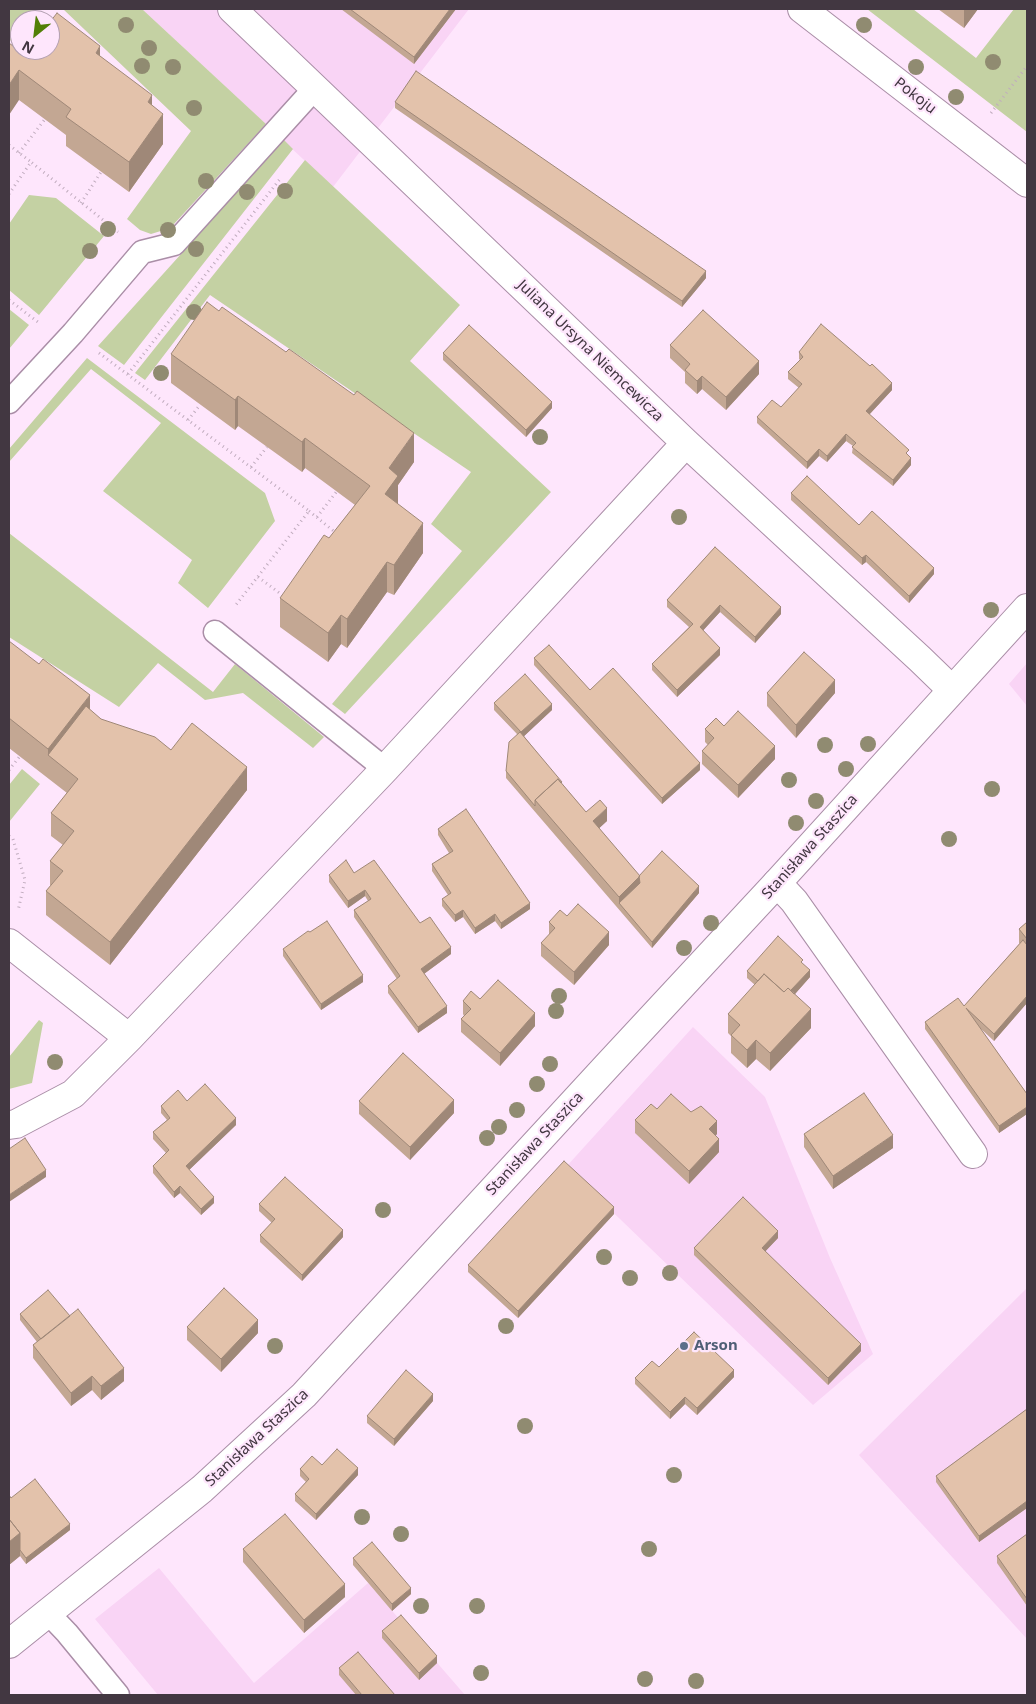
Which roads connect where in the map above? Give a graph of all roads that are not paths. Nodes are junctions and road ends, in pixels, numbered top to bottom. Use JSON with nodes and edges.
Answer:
{"nodes":[{"id":1,"x":232,"y":9,"type":"edge"},
{"id":2,"x":803,"y":9,"type":"edge"},
{"id":3,"x":315,"y":88,"type":"junction"},
{"id":4,"x":1027,"y":183,"type":"edge"},
{"id":5,"x":9,"y":402,"type":"edge"},
{"id":6,"x":686,"y":443,"type":"junction"},
{"id":7,"x":1023,"y":620,"type":"edge"},
{"id":8,"x":214,"y":632,"type":"road end"},
{"id":9,"x":952,"y":690,"type":"junction"},
{"id":10,"x":385,"y":769,"type":"junction"},
{"id":11,"x":777,"y":883,"type":"junction"},
{"id":12,"x":11,"y":930,"type":"edge"},
{"id":13,"x":129,"y":1038,"type":"junction"},
{"id":14,"x":9,"y":1125,"type":"edge"},
{"id":15,"x":973,"y":1154,"type":"dead end"},
{"id":16,"x":48,"y":1613,"type":"junction"},
{"id":17,"x":9,"y":1644,"type":"edge"},
{"id":18,"x":118,"y":1695,"type":"edge"}],
"edges":[{"from":1,"to":3,"type":"street","name":"Juliana Ursyna Niemcewicza"},
{"from":2,"to":4,"type":"street","name":"Pokoju"},
{"from":3,"to":5,"type":"lane"},
{"from":3,"to":6,"type":"street","name":"Juliana Ursyna Niemcewicza"},
{"from":6,"to":9,"type":"street","name":"Juliana Ursyna Niemcewicza"},
{"from":6,"to":10,"type":"street"},
{"from":7,"to":9,"type":"street","name":"Stanisława Staszica"},
{"from":8,"to":10,"type":"lane"},
{"from":9,"to":11,"type":"street","name":"Stanisława Staszica"},
{"from":10,"to":13,"type":"street"},
{"from":11,"to":15,"type":"street"},
{"from":11,"to":16,"type":"street","name":"Stanisława Staszica"},
{"from":12,"to":13,"type":"street"},
{"from":13,"to":14,"type":"street"},
{"from":16,"to":17,"type":"street","name":"Stanisława Staszica"},
{"from":16,"to":18,"type":"lane"}]}
